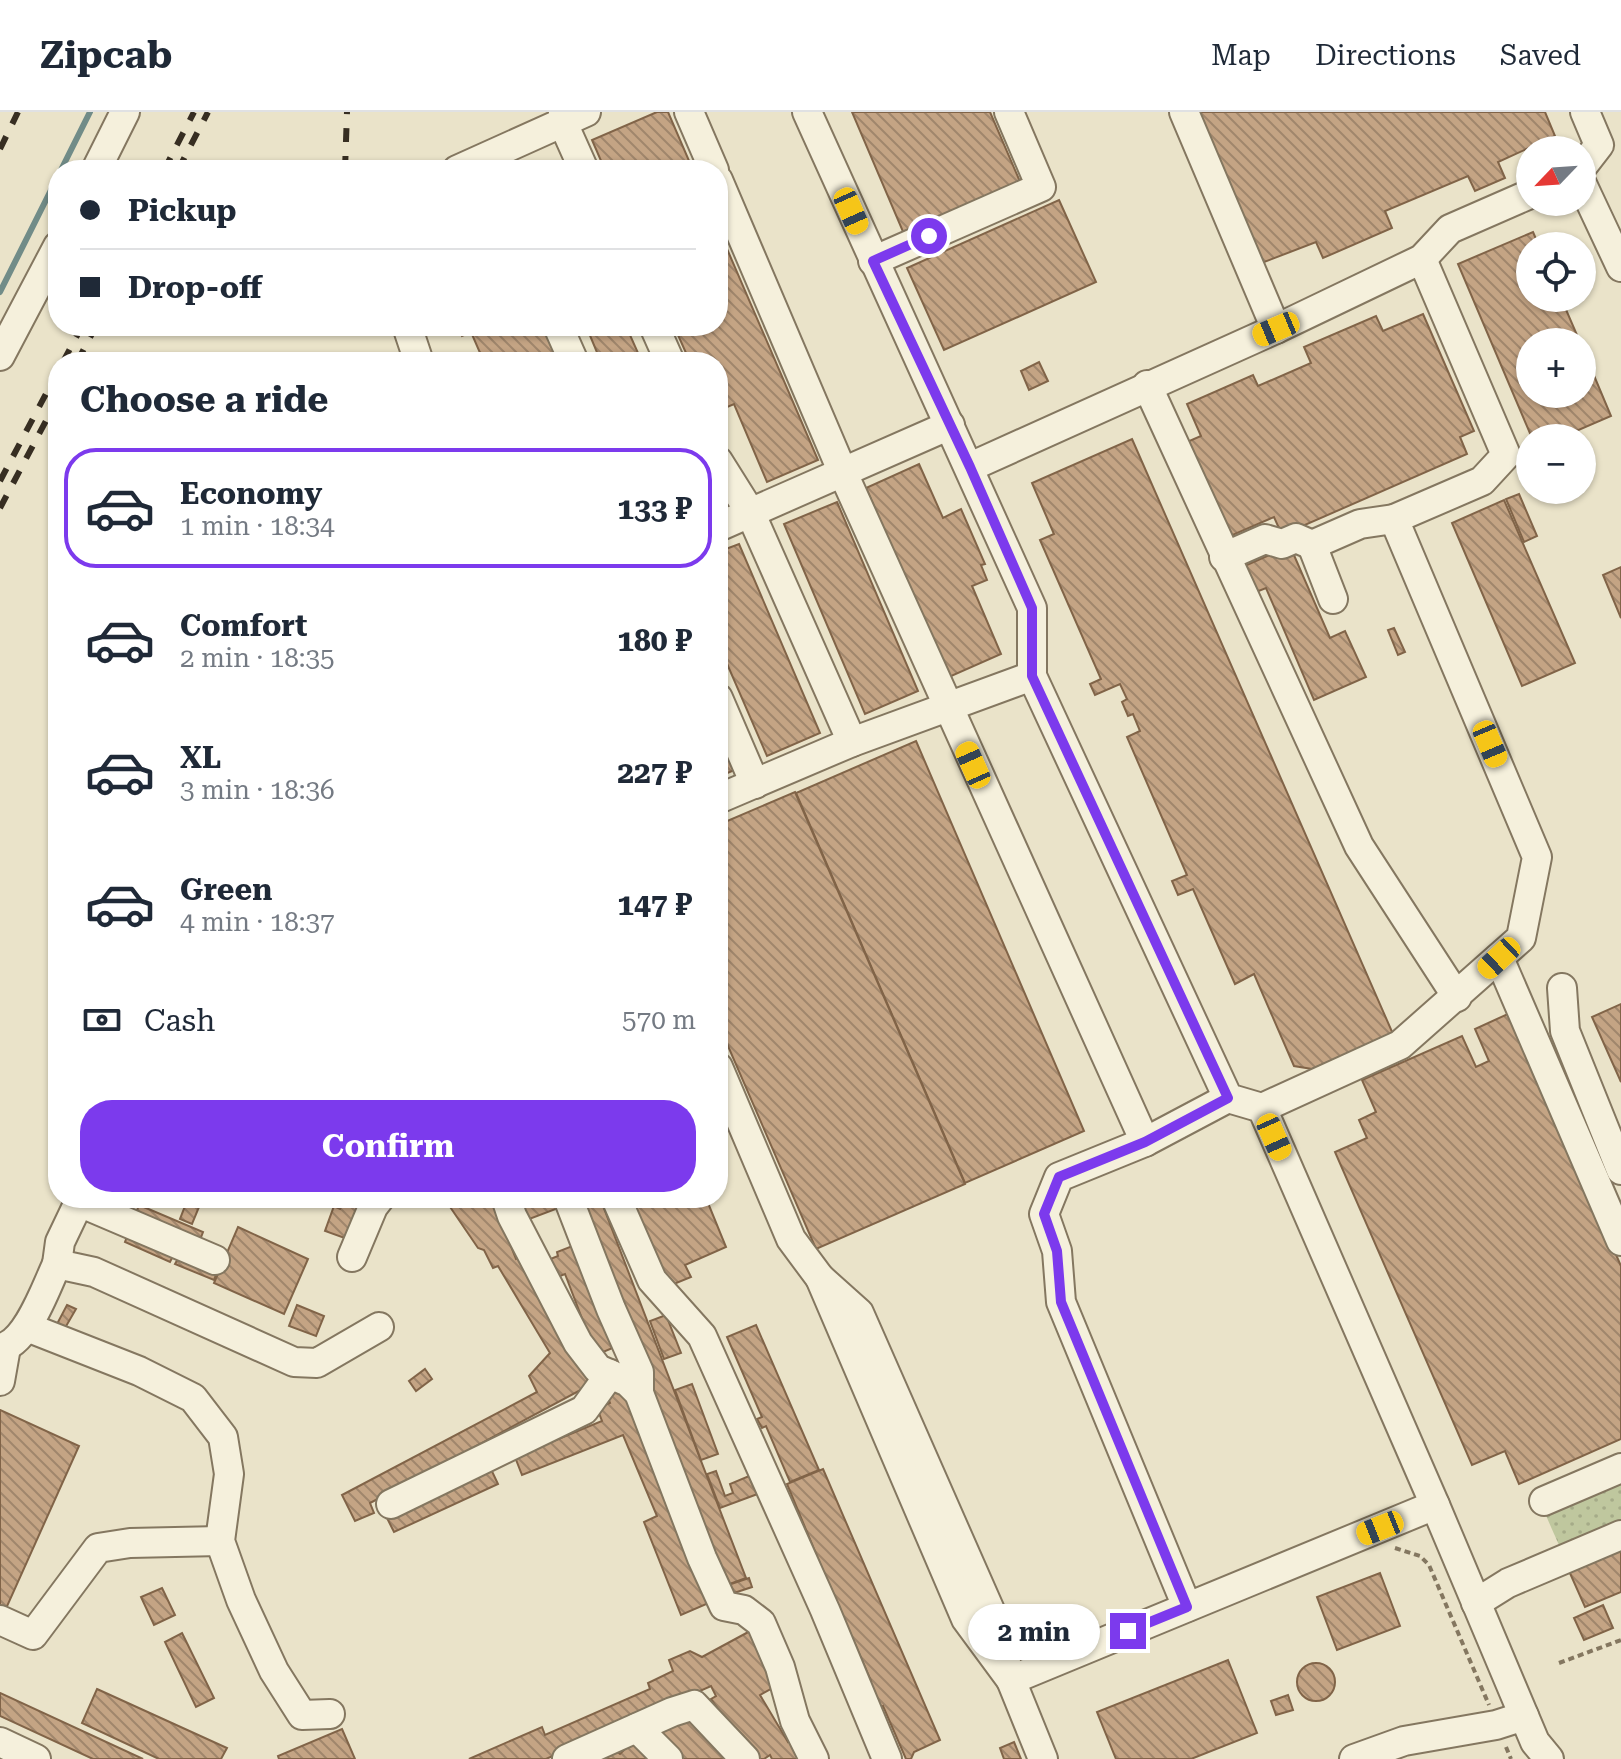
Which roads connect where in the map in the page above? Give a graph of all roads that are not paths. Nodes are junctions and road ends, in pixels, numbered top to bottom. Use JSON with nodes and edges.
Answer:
{"nodes":[{"id":1,"x":125,"y":112,"type":"edge"},
{"id":2,"x":689,"y":112,"type":"edge"},
{"id":3,"x":807,"y":112,"type":"edge"},
{"id":4,"x":1009,"y":112,"type":"edge"},
{"id":5,"x":1184,"y":112,"type":"edge"},
{"id":6,"x":1585,"y":112,"type":"edge"},
{"id":7,"x":571,"y":116,"type":"edge"},
{"id":8,"x":1595,"y":136,"type":"edge"},
{"id":9,"x":101,"y":160,"type":"edge"},
{"id":10,"x":496,"y":160,"type":"edge"},
{"id":11,"x":582,"y":160,"type":"edge"},
{"id":12,"x":710,"y":160,"type":"edge"},
{"id":13,"x":1516,"y":200,"type":"edge"},
{"id":14,"x":728,"y":203,"type":"edge"},
{"id":15,"x":1596,"y":212,"type":"edge"},
{"id":16,"x":1422,"y":259,"type":"junction"},
{"id":17,"x":873,"y":261,"type":"junction"},
{"id":18,"x":1620,"y":261,"type":"edge"},
{"id":19,"x":48,"y":265,"type":"edge"},
{"id":20,"x":1276,"y":329,"type":"junction"},
{"id":21,"x":0,"y":356,"type":"edge"},
{"id":22,"x":1147,"y":385,"type":"junction"},
{"id":23,"x":950,"y":425,"type":"junction"},
{"id":24,"x":970,"y":467,"type":"junction"},
{"id":25,"x":843,"y":473,"type":"junction"},
{"id":26,"x":728,"y":477,"type":"edge"},
{"id":27,"x":750,"y":512,"type":"junction"},
{"id":28,"x":1394,"y":519,"type":"junction"},
{"id":29,"x":728,"y":522,"type":"edge"},
{"id":30,"x":1312,"y":545,"type":"junction"},
{"id":31,"x":1224,"y":557,"type":"junction"},
{"id":32,"x":1333,"y":599,"type":"dead end"},
{"id":33,"x":1032,"y":676,"type":"junction"},
{"id":34,"x":947,"y":707,"type":"junction"},
{"id":35,"x":728,"y":721,"type":"edge"},
{"id":36,"x":852,"y":742,"type":"junction"},
{"id":37,"x":755,"y":784,"type":"junction"},
{"id":38,"x":728,"y":795,"type":"edge"},
{"id":39,"x":1499,"y":958,"type":"junction"},
{"id":40,"x":1562,"y":988,"type":"dead end"},
{"id":41,"x":1457,"y":997,"type":"junction"},
{"id":42,"x":728,"y":1091,"type":"edge"},
{"id":43,"x":1228,"y":1098,"type":"junction"},
{"id":44,"x":1262,"y":1108,"type":"junction"},
{"id":45,"x":1145,"y":1142,"type":"junction"},
{"id":46,"x":1621,"y":1170,"type":"edge"},
{"id":47,"x":76,"y":1208,"type":"edge"},
{"id":48,"x":98,"y":1208,"type":"edge"},
{"id":49,"x":373,"y":1208,"type":"edge"},
{"id":50,"x":509,"y":1208,"type":"edge"},
{"id":51,"x":572,"y":1208,"type":"edge"},
{"id":52,"x":620,"y":1208,"type":"edge"},
{"id":53,"x":1621,"y":1241,"type":"edge"},
{"id":54,"x":352,"y":1257,"type":"dead end"},
{"id":55,"x":215,"y":1260,"type":"dead end"},
{"id":56,"x":57,"y":1264,"type":"junction"},
{"id":57,"x":27,"y":1327,"type":"junction"},
{"id":58,"x":379,"y":1327,"type":"dead end"},
{"id":59,"x":3,"y":1348,"type":"edge"},
{"id":60,"x":610,"y":1374,"type":"junction"},
{"id":61,"x":0,"y":1381,"type":"edge"},
{"id":62,"x":639,"y":1393,"type":"junction"},
{"id":63,"x":1621,"y":1468,"type":"edge"},
{"id":64,"x":1544,"y":1501,"type":"dead end"},
{"id":65,"x":391,"y":1504,"type":"dead end"},
{"id":66,"x":1435,"y":1505,"type":"junction"},
{"id":67,"x":1621,"y":1535,"type":"edge"},
{"id":68,"x":220,"y":1541,"type":"junction"},
{"id":69,"x":1476,"y":1603,"type":"junction"},
{"id":70,"x":1187,"y":1607,"type":"junction"},
{"id":71,"x":0,"y":1620,"type":"edge"},
{"id":72,"x":1011,"y":1680,"type":"junction"},
{"id":73,"x":330,"y":1714,"type":"dead end"},
{"id":74,"x":1524,"y":1716,"type":"junction"},
{"id":75,"x":637,"y":1728,"type":"junction"},
{"id":76,"x":0,"y":1742,"type":"edge"},
{"id":77,"x":1540,"y":1753,"type":"edge"},
{"id":78,"x":36,"y":1759,"type":"edge"},
{"id":79,"x":567,"y":1759,"type":"edge"},
{"id":80,"x":668,"y":1759,"type":"edge"},
{"id":81,"x":745,"y":1759,"type":"edge"},
{"id":82,"x":814,"y":1759,"type":"edge"},
{"id":83,"x":887,"y":1759,"type":"edge"},
{"id":84,"x":1043,"y":1759,"type":"edge"},
{"id":85,"x":1354,"y":1759,"type":"edge"}],
"edges":[{"from":1,"to":9,"type":"lane"},
{"from":2,"to":12,"type":"lane"},
{"from":3,"to":17,"type":"lane"},
{"from":4,"to":17,"type":"lane"},
{"from":5,"to":20,"type":"lane"},
{"from":6,"to":8,"type":"lane"},
{"from":7,"to":10,"type":"lane"},
{"from":7,"to":11,"type":"lane"},
{"from":13,"to":16,"type":"lane"},
{"from":14,"to":25,"type":"lane"},
{"from":15,"to":18,"type":"lane"},
{"from":16,"to":20,"type":"lane"},
{"from":16,"to":28,"type":"lane"},
{"from":17,"to":23,"type":"lane"},
{"from":19,"to":21,"type":"lane"},
{"from":20,"to":22,"type":"lane"},
{"from":22,"to":24,"type":"lane"},
{"from":22,"to":31,"type":"lane"},
{"from":23,"to":24,"type":"lane"},
{"from":23,"to":25,"type":"lane"},
{"from":24,"to":33,"type":"lane"},
{"from":25,"to":27,"type":"lane"},
{"from":25,"to":34,"type":"lane"},
{"from":26,"to":27,"type":"lane"},
{"from":27,"to":29,"type":"lane"},
{"from":27,"to":36,"type":"lane"},
{"from":28,"to":30,"type":"lane"},
{"from":28,"to":39,"type":"lane"},
{"from":30,"to":31,"type":"lane"},
{"from":30,"to":32,"type":"lane"},
{"from":31,"to":41,"type":"lane"},
{"from":33,"to":34,"type":"lane"},
{"from":33,"to":43,"type":"lane"},
{"from":34,"to":36,"type":"lane"},
{"from":34,"to":45,"type":"lane"},
{"from":35,"to":37,"type":"lane"},
{"from":36,"to":37,"type":"lane"},
{"from":37,"to":38,"type":"lane"},
{"from":39,"to":41,"type":"lane"},
{"from":39,"to":53,"type":"lane"},
{"from":40,"to":46,"type":"lane"},
{"from":41,"to":44,"type":"lane"},
{"from":42,"to":72,"type":"lane"},
{"from":43,"to":44,"type":"lane"},
{"from":43,"to":45,"type":"lane"},
{"from":44,"to":66,"type":"lane"},
{"from":45,"to":70,"type":"lane"},
{"from":47,"to":56,"type":"lane"},
{"from":48,"to":55,"type":"lane"},
{"from":49,"to":54,"type":"lane"},
{"from":50,"to":60,"type":"lane"},
{"from":51,"to":62,"type":"lane"},
{"from":52,"to":83,"type":"lane"},
{"from":56,"to":57,"type":"lane"},
{"from":56,"to":58,"type":"lane"},
{"from":57,"to":59,"type":"lane"},
{"from":57,"to":68,"type":"lane"},
{"from":59,"to":61,"type":"lane"},
{"from":60,"to":62,"type":"lane"},
{"from":60,"to":65,"type":"lane"},
{"from":62,"to":82,"type":"lane"},
{"from":63,"to":64,"type":"lane"},
{"from":66,"to":69,"type":"lane"},
{"from":66,"to":70,"type":"lane"},
{"from":67,"to":69,"type":"lane"},
{"from":68,"to":71,"type":"lane"},
{"from":68,"to":73,"type":"lane"},
{"from":69,"to":74,"type":"lane"},
{"from":70,"to":72,"type":"lane"},
{"from":72,"to":84,"type":"lane"},
{"from":74,"to":77,"type":"lane"},
{"from":74,"to":85,"type":"lane"},
{"from":75,"to":79,"type":"lane"},
{"from":75,"to":80,"type":"lane"},
{"from":75,"to":81,"type":"lane"},
{"from":76,"to":78,"type":"lane"}]}
